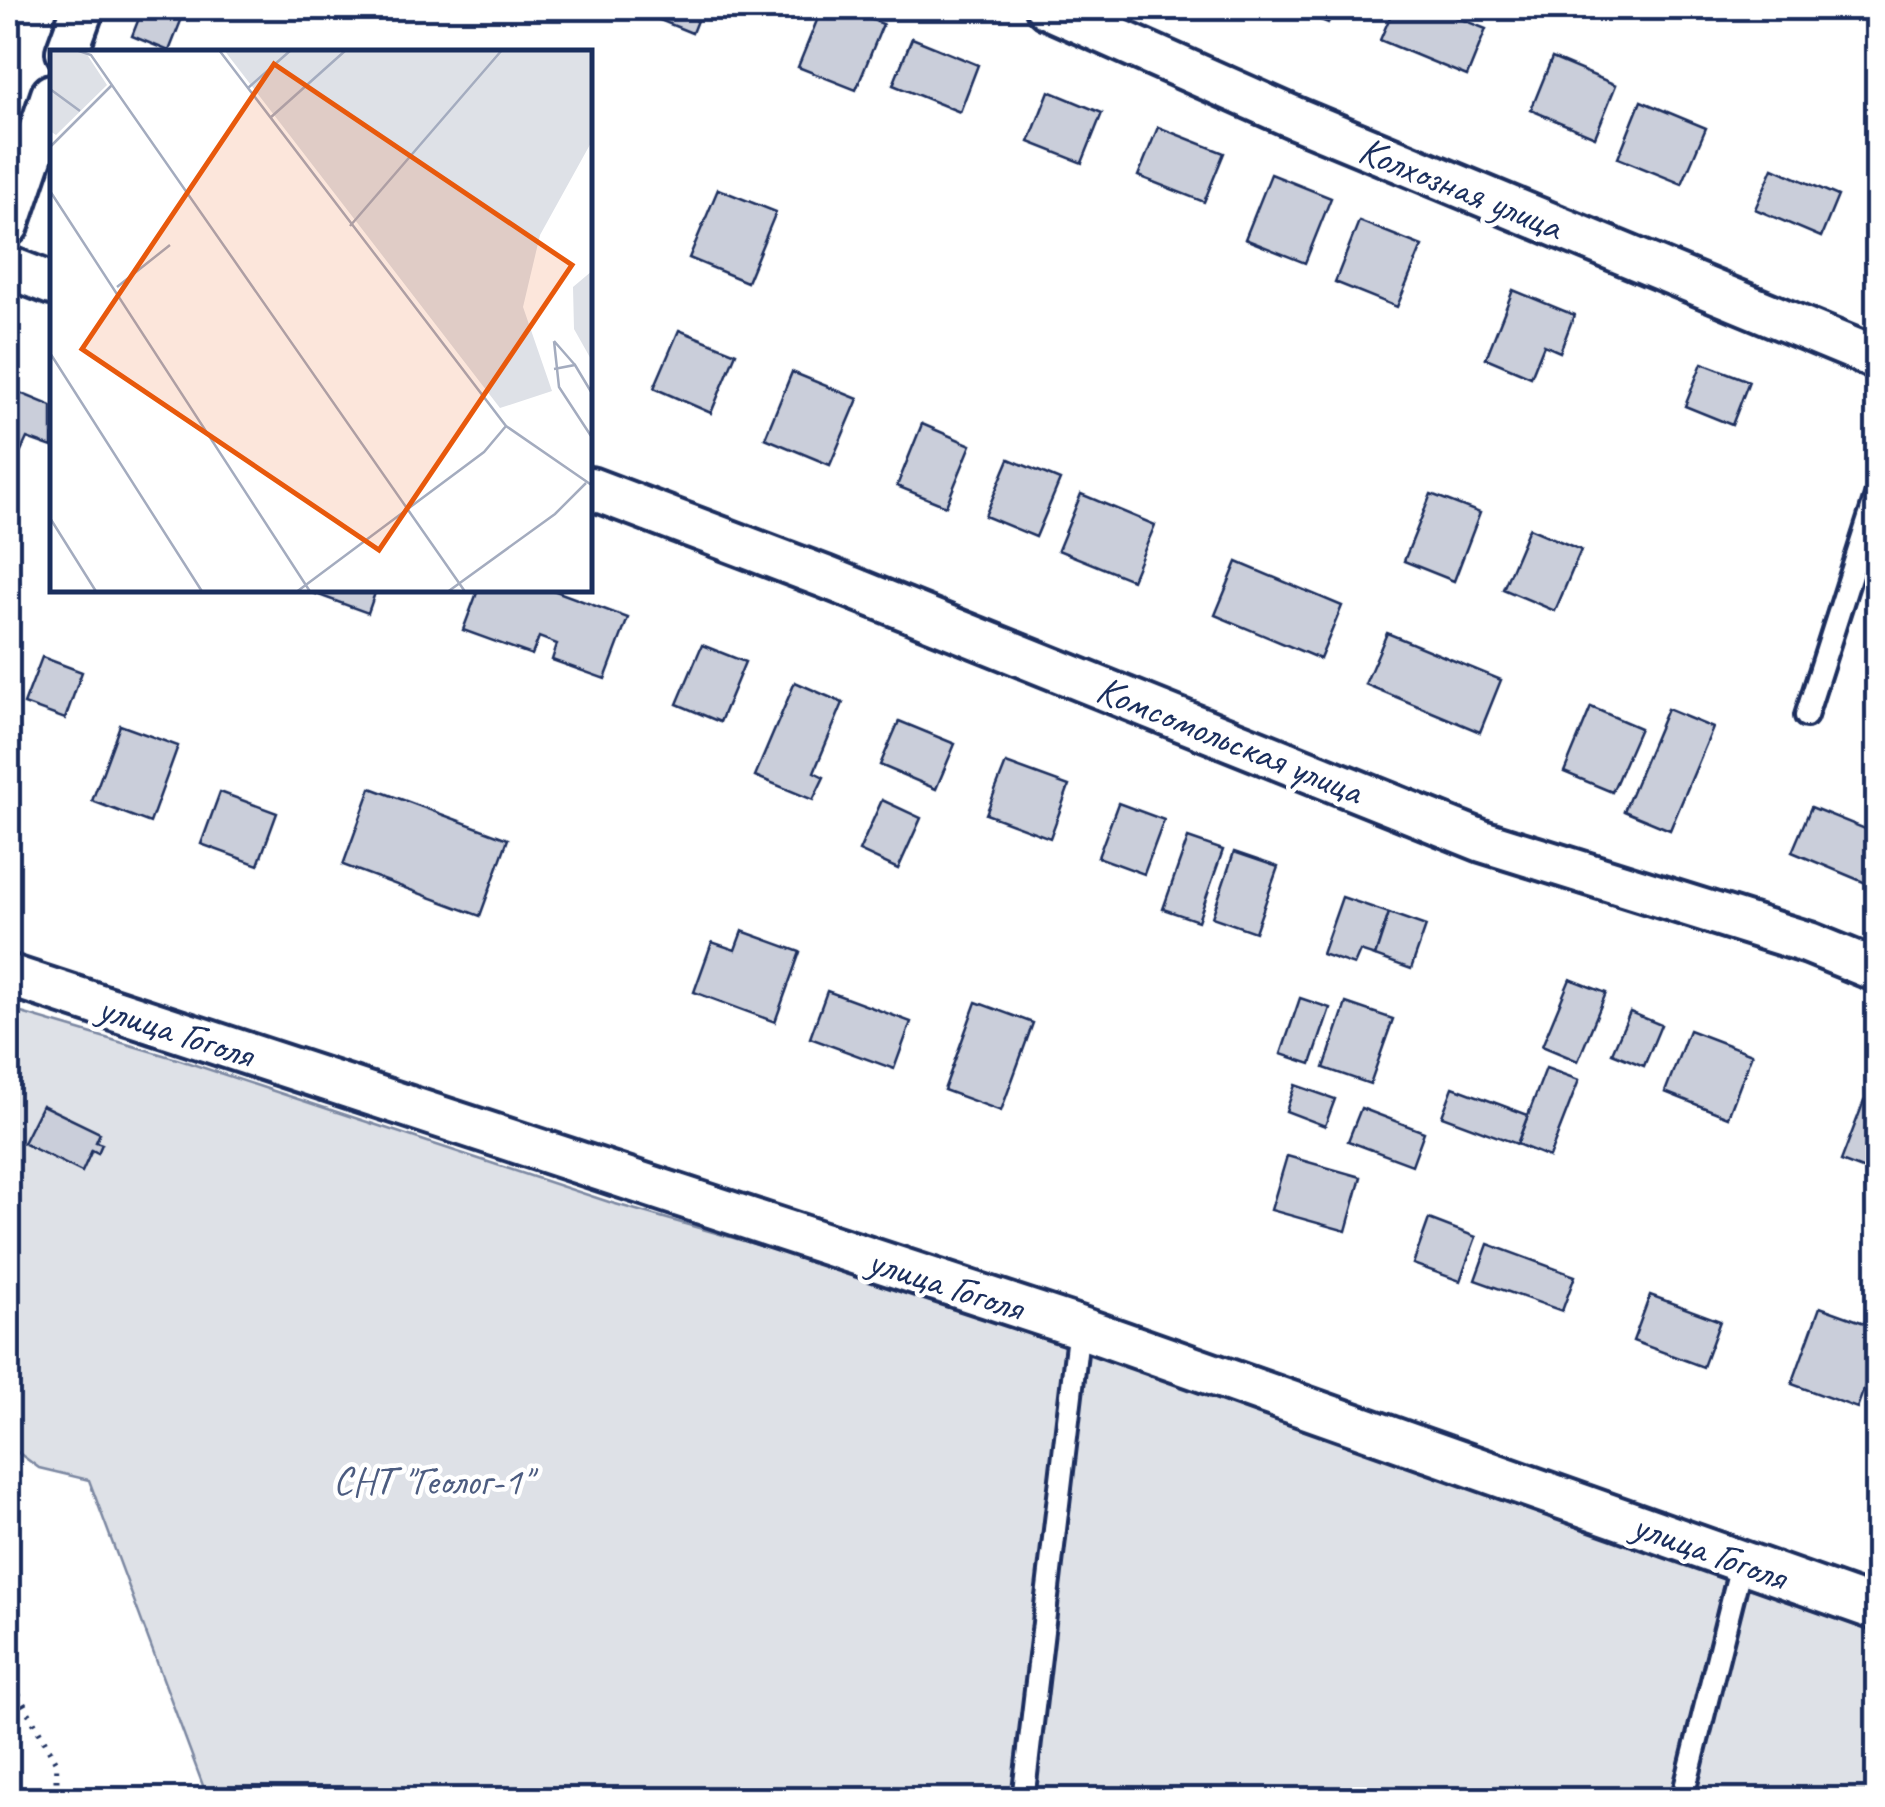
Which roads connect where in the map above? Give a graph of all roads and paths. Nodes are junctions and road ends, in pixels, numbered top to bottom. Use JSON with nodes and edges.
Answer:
{"nodes":[{"id":1,"x":83,"y":8,"type":"edge"},
{"id":2,"x":1047,"y":8,"type":"edge"},
{"id":3,"x":68,"y":50,"type":"edge"},
{"id":4,"x":50,"y":101,"type":"edge"},
{"id":5,"x":8,"y":225,"type":"edge"},
{"id":6,"x":8,"y":267,"type":"edge"},
{"id":7,"x":50,"y":283,"type":"edge"},
{"id":8,"x":1878,"y":359,"type":"edge"},
{"id":9,"x":592,"y":489,"type":"edge"},
{"id":10,"x":1878,"y":490,"type":"edge"},
{"id":11,"x":1806,"y":716,"type":"dead end"},
{"id":12,"x":1878,"y":971,"type":"edge"},
{"id":13,"x":8,"y":975,"type":"edge"},
{"id":14,"x":1080,"y":1327,"type":"junction"},
{"id":15,"x":1742,"y":1561,"type":"junction"},
{"id":16,"x":1878,"y":1610,"type":"edge"},
{"id":17,"x":8,"y":1676,"type":"edge"},
{"id":18,"x":58,"y":1800,"type":"edge"},
{"id":19,"x":1023,"y":1800,"type":"edge"},
{"id":20,"x":1682,"y":1800,"type":"edge"}],
"edges":[{"from":1,"to":3,"type":"street"},
{"from":2,"to":8,"type":"street","name":"Колхозная улица"},
{"from":4,"to":5,"type":"street"},
{"from":6,"to":7,"type":"street"},
{"from":9,"to":12,"type":"street","name":"Комсомольская улица"},
{"from":10,"to":11,"type":"lane"},
{"from":13,"to":14,"type":"street","name":"улица Гоголя"},
{"from":14,"to":15,"type":"street","name":"улица Гоголя"},
{"from":14,"to":19,"type":"lane"},
{"from":15,"to":16,"type":"street","name":"улица Гоголя"},
{"from":15,"to":20,"type":"lane"},
{"from":17,"to":18,"type":"path"}]}
